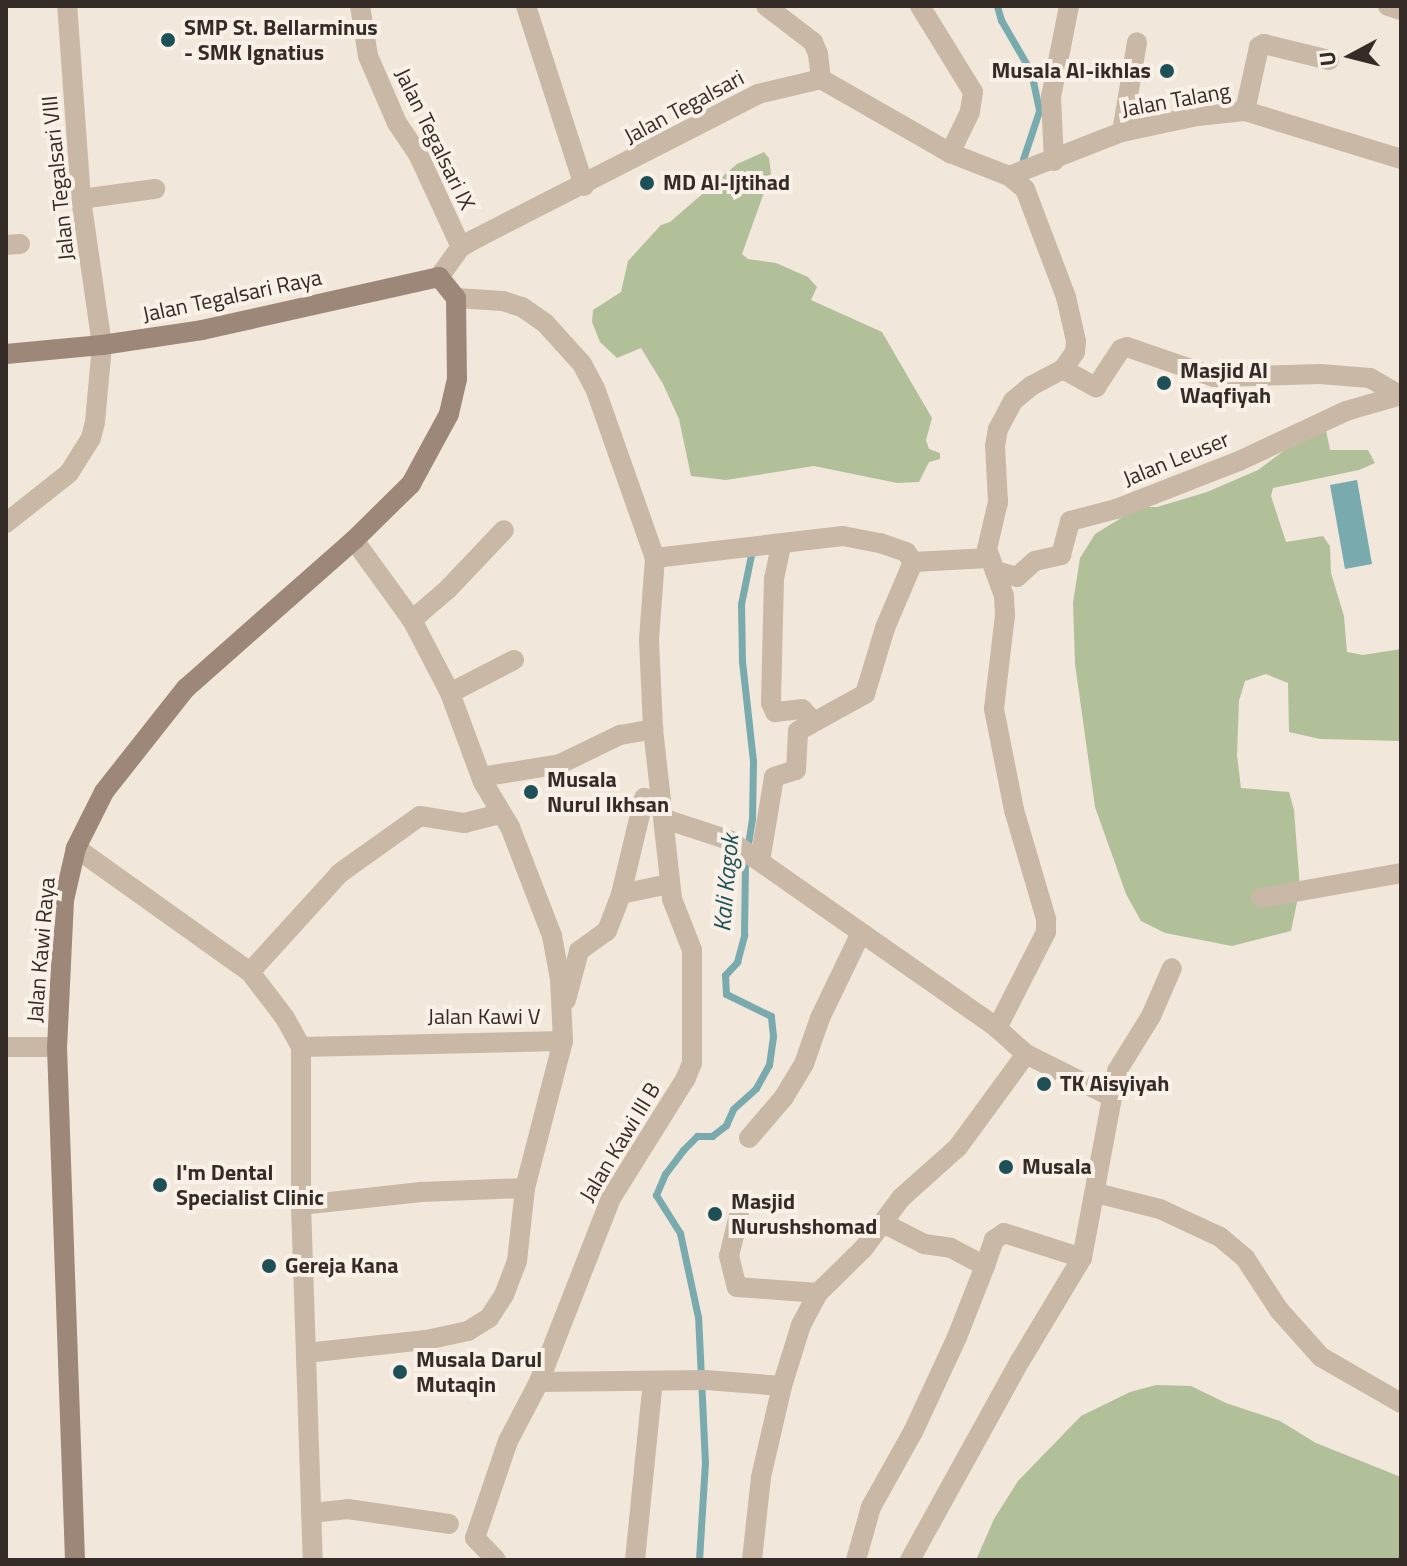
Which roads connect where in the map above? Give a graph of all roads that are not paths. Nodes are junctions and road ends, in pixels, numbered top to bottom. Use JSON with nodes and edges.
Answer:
{"nodes":[{"id":1,"x":67,"y":6,"type":"edge"},
{"id":2,"x":360,"y":6,"type":"edge"},
{"id":3,"x":526,"y":6,"type":"edge"},
{"id":4,"x":766,"y":6,"type":"edge"},
{"id":5,"x":920,"y":6,"type":"edge"},
{"id":6,"x":1069,"y":6,"type":"edge"},
{"id":7,"x":1388,"y":6,"type":"edge"},
{"id":8,"x":1401,"y":10,"type":"edge"},
{"id":9,"x":1137,"y":42,"type":"dead end"},
{"id":10,"x":1329,"y":60,"type":"dead end"},
{"id":11,"x":821,"y":79,"type":"junction"},
{"id":12,"x":1245,"y":111,"type":"junction"},
{"id":13,"x":1122,"y":132,"type":"junction"},
{"id":14,"x":950,"y":153,"type":"junction"},
{"id":15,"x":1401,"y":159,"type":"edge"},
{"id":16,"x":1054,"y":161,"type":"junction"},
{"id":17,"x":1009,"y":176,"type":"junction"},
{"id":18,"x":584,"y":186,"type":"junction"},
{"id":19,"x":155,"y":189,"type":"dead end"},
{"id":20,"x":81,"y":199,"type":"junction"},
{"id":21,"x":461,"y":247,"type":"junction"},
{"id":22,"x":439,"y":277,"type":"junction"},
{"id":23,"x":456,"y":298,"type":"junction"},
{"id":24,"x":102,"y":345,"type":"junction"},
{"id":25,"x":6,"y":354,"type":"edge"},
{"id":26,"x":1063,"y":369,"type":"junction"},
{"id":27,"x":1401,"y":395,"type":"edge"},
{"id":28,"x":8,"y":519,"type":"edge"},
{"id":29,"x":504,"y":530,"type":"dead end"},
{"id":30,"x":354,"y":540,"type":"junction"},
{"id":31,"x":775,"y":547,"type":"junction"},
{"id":32,"x":655,"y":558,"type":"junction"},
{"id":33,"x":913,"y":562,"type":"junction"},
{"id":34,"x":992,"y":564,"type":"junction"},
{"id":35,"x":412,"y":620,"type":"junction"},
{"id":36,"x":514,"y":660,"type":"dead end"},
{"id":37,"x":450,"y":693,"type":"junction"},
{"id":38,"x":812,"y":720,"type":"junction"},
{"id":39,"x":653,"y":729,"type":"junction"},
{"id":40,"x":481,"y":777,"type":"junction"},
{"id":41,"x":644,"y":798,"type":"dead end"},
{"id":42,"x":500,"y":814,"type":"junction"},
{"id":43,"x":665,"y":819,"type":"junction"},
{"id":44,"x":76,"y":848,"type":"junction"},
{"id":45,"x":756,"y":858,"type":"junction"},
{"id":46,"x":1401,"y":873,"type":"edge"},
{"id":47,"x":669,"y":884,"type":"junction"},
{"id":48,"x":621,"y":894,"type":"junction"},
{"id":49,"x":1261,"y":898,"type":"dead end"},
{"id":50,"x":860,"y":935,"type":"junction"},
{"id":51,"x":1172,"y":968,"type":"dead end"},
{"id":52,"x":250,"y":972,"type":"junction"},
{"id":53,"x":562,"y":1015,"type":"junction"},
{"id":54,"x":997,"y":1028,"type":"junction"},
{"id":55,"x":563,"y":1041,"type":"junction"},
{"id":56,"x":6,"y":1047,"type":"edge"},
{"id":57,"x":57,"y":1047,"type":"junction"},
{"id":58,"x":301,"y":1047,"type":"junction"},
{"id":59,"x":1026,"y":1054,"type":"junction"},
{"id":60,"x":1112,"y":1097,"type":"junction"},
{"id":61,"x":749,"y":1138,"type":"dead end"},
{"id":62,"x":525,"y":1188,"type":"junction"},
{"id":63,"x":1096,"y":1193,"type":"junction"},
{"id":64,"x":301,"y":1205,"type":"junction"},
{"id":65,"x":739,"y":1215,"type":"dead end"},
{"id":66,"x":883,"y":1223,"type":"junction"},
{"id":67,"x":1082,"y":1258,"type":"junction"},
{"id":68,"x":985,"y":1266,"type":"junction"},
{"id":69,"x":818,"y":1293,"type":"junction"},
{"id":70,"x":306,"y":1353,"type":"junction"},
{"id":71,"x":653,"y":1381,"type":"junction"},
{"id":72,"x":539,"y":1382,"type":"junction"},
{"id":73,"x":782,"y":1386,"type":"junction"},
{"id":74,"x":1401,"y":1403,"type":"edge"},
{"id":75,"x":311,"y":1513,"type":"junction"},
{"id":76,"x":449,"y":1524,"type":"dead end"},
{"id":77,"x":75,"y":1560,"type":"edge"},
{"id":78,"x":313,"y":1560,"type":"edge"},
{"id":79,"x":496,"y":1560,"type":"edge"},
{"id":80,"x":635,"y":1560,"type":"edge"},
{"id":81,"x":752,"y":1560,"type":"edge"},
{"id":82,"x":856,"y":1560,"type":"edge"},
{"id":83,"x":910,"y":1560,"type":"edge"}],
"edges":[{"from":1,"to":20,"type":"street","name":"Jalan Tegalsari VIII"},
{"from":2,"to":21,"type":"street","name":"Jalan Tegalsari IX"},
{"from":3,"to":18,"type":"street"},
{"from":4,"to":11,"type":"street"},
{"from":5,"to":14,"type":"street"},
{"from":6,"to":16,"type":"street"},
{"from":7,"to":8,"type":"street"},
{"from":9,"to":13,"type":"street"},
{"from":10,"to":12,"type":"street"},
{"from":11,"to":14,"type":"street"},
{"from":11,"to":18,"type":"street","name":"Jalan Tegalsari"},
{"from":12,"to":13,"type":"street","name":"Jalan Talang"},
{"from":12,"to":15,"type":"street","name":"Jalan Talang"},
{"from":13,"to":16,"type":"street","name":"Jalan Talang"},
{"from":14,"to":17,"type":"street"},
{"from":16,"to":17,"type":"street","name":"Jalan Talang"},
{"from":17,"to":26,"type":"street"},
{"from":18,"to":21,"type":"street","name":"Jalan Tegalsari"},
{"from":19,"to":20,"type":"street"},
{"from":20,"to":24,"type":"street","name":"Jalan Tegalsari VIII"},
{"from":21,"to":22,"type":"street","name":"Jalan Tegalsari"},
{"from":22,"to":23,"type":"main road"},
{"from":22,"to":24,"type":"main road","name":"Jalan Tegalsari Raya"},
{"from":23,"to":30,"type":"main road","name":"Jalan Kawi Raya"},
{"from":23,"to":32,"type":"street"},
{"from":24,"to":25,"type":"main road","name":"Jalan Tegalsari Raya"},
{"from":24,"to":28,"type":"street","name":"Jalan Tegalsari VIII"},
{"from":26,"to":27,"type":"street"},
{"from":26,"to":34,"type":"street"},
{"from":27,"to":34,"type":"street","name":"Jalan Leuser"},
{"from":29,"to":35,"type":"street"},
{"from":30,"to":35,"type":"street"},
{"from":30,"to":44,"type":"main road","name":"Jalan Kawi Raya"},
{"from":31,"to":32,"type":"street"},
{"from":31,"to":33,"type":"street"},
{"from":31,"to":38,"type":"street"},
{"from":32,"to":39,"type":"street","name":"Jalan Kawi III B"},
{"from":33,"to":34,"type":"street"},
{"from":33,"to":38,"type":"street"},
{"from":34,"to":54,"type":"street"},
{"from":35,"to":37,"type":"street"},
{"from":36,"to":37,"type":"street"},
{"from":37,"to":40,"type":"street"},
{"from":38,"to":45,"type":"street"},
{"from":39,"to":40,"type":"street"},
{"from":39,"to":43,"type":"street","name":"Jalan Kawi III B"},
{"from":40,"to":42,"type":"street"},
{"from":41,"to":48,"type":"street"},
{"from":42,"to":52,"type":"street"},
{"from":42,"to":53,"type":"street"},
{"from":43,"to":45,"type":"street"},
{"from":43,"to":47,"type":"street","name":"Jalan Kawi III B"},
{"from":44,"to":52,"type":"street"},
{"from":44,"to":57,"type":"main road","name":"Jalan Kawi Raya"},
{"from":45,"to":50,"type":"street"},
{"from":46,"to":49,"type":"street"},
{"from":47,"to":48,"type":"street"},
{"from":47,"to":72,"type":"street","name":"Jalan Kawi III B"},
{"from":48,"to":53,"type":"street"},
{"from":50,"to":54,"type":"street"},
{"from":50,"to":61,"type":"street"},
{"from":51,"to":60,"type":"street"},
{"from":52,"to":58,"type":"street"},
{"from":53,"to":55,"type":"street"},
{"from":54,"to":59,"type":"street"},
{"from":55,"to":58,"type":"street","name":"Jalan Kawi V"},
{"from":55,"to":62,"type":"street","name":"Jalan Kawi V"},
{"from":56,"to":57,"type":"street"},
{"from":57,"to":77,"type":"main road","name":"Jalan Kawi Raya"},
{"from":58,"to":64,"type":"street"},
{"from":59,"to":60,"type":"street"},
{"from":59,"to":66,"type":"street"},
{"from":60,"to":63,"type":"street"},
{"from":62,"to":64,"type":"street"},
{"from":62,"to":70,"type":"street","name":"Jalan Kawi V"},
{"from":63,"to":67,"type":"street"},
{"from":63,"to":74,"type":"street"},
{"from":64,"to":70,"type":"street"},
{"from":65,"to":69,"type":"street"},
{"from":66,"to":68,"type":"street"},
{"from":66,"to":69,"type":"street"},
{"from":67,"to":68,"type":"street"},
{"from":67,"to":83,"type":"street"},
{"from":68,"to":82,"type":"street"},
{"from":69,"to":73,"type":"street"},
{"from":70,"to":75,"type":"street"},
{"from":71,"to":72,"type":"street"},
{"from":71,"to":73,"type":"street"},
{"from":71,"to":80,"type":"street"},
{"from":72,"to":79,"type":"street","name":"Jalan Kawi III B"},
{"from":73,"to":81,"type":"street"},
{"from":75,"to":76,"type":"street"},
{"from":75,"to":78,"type":"street"}]}
